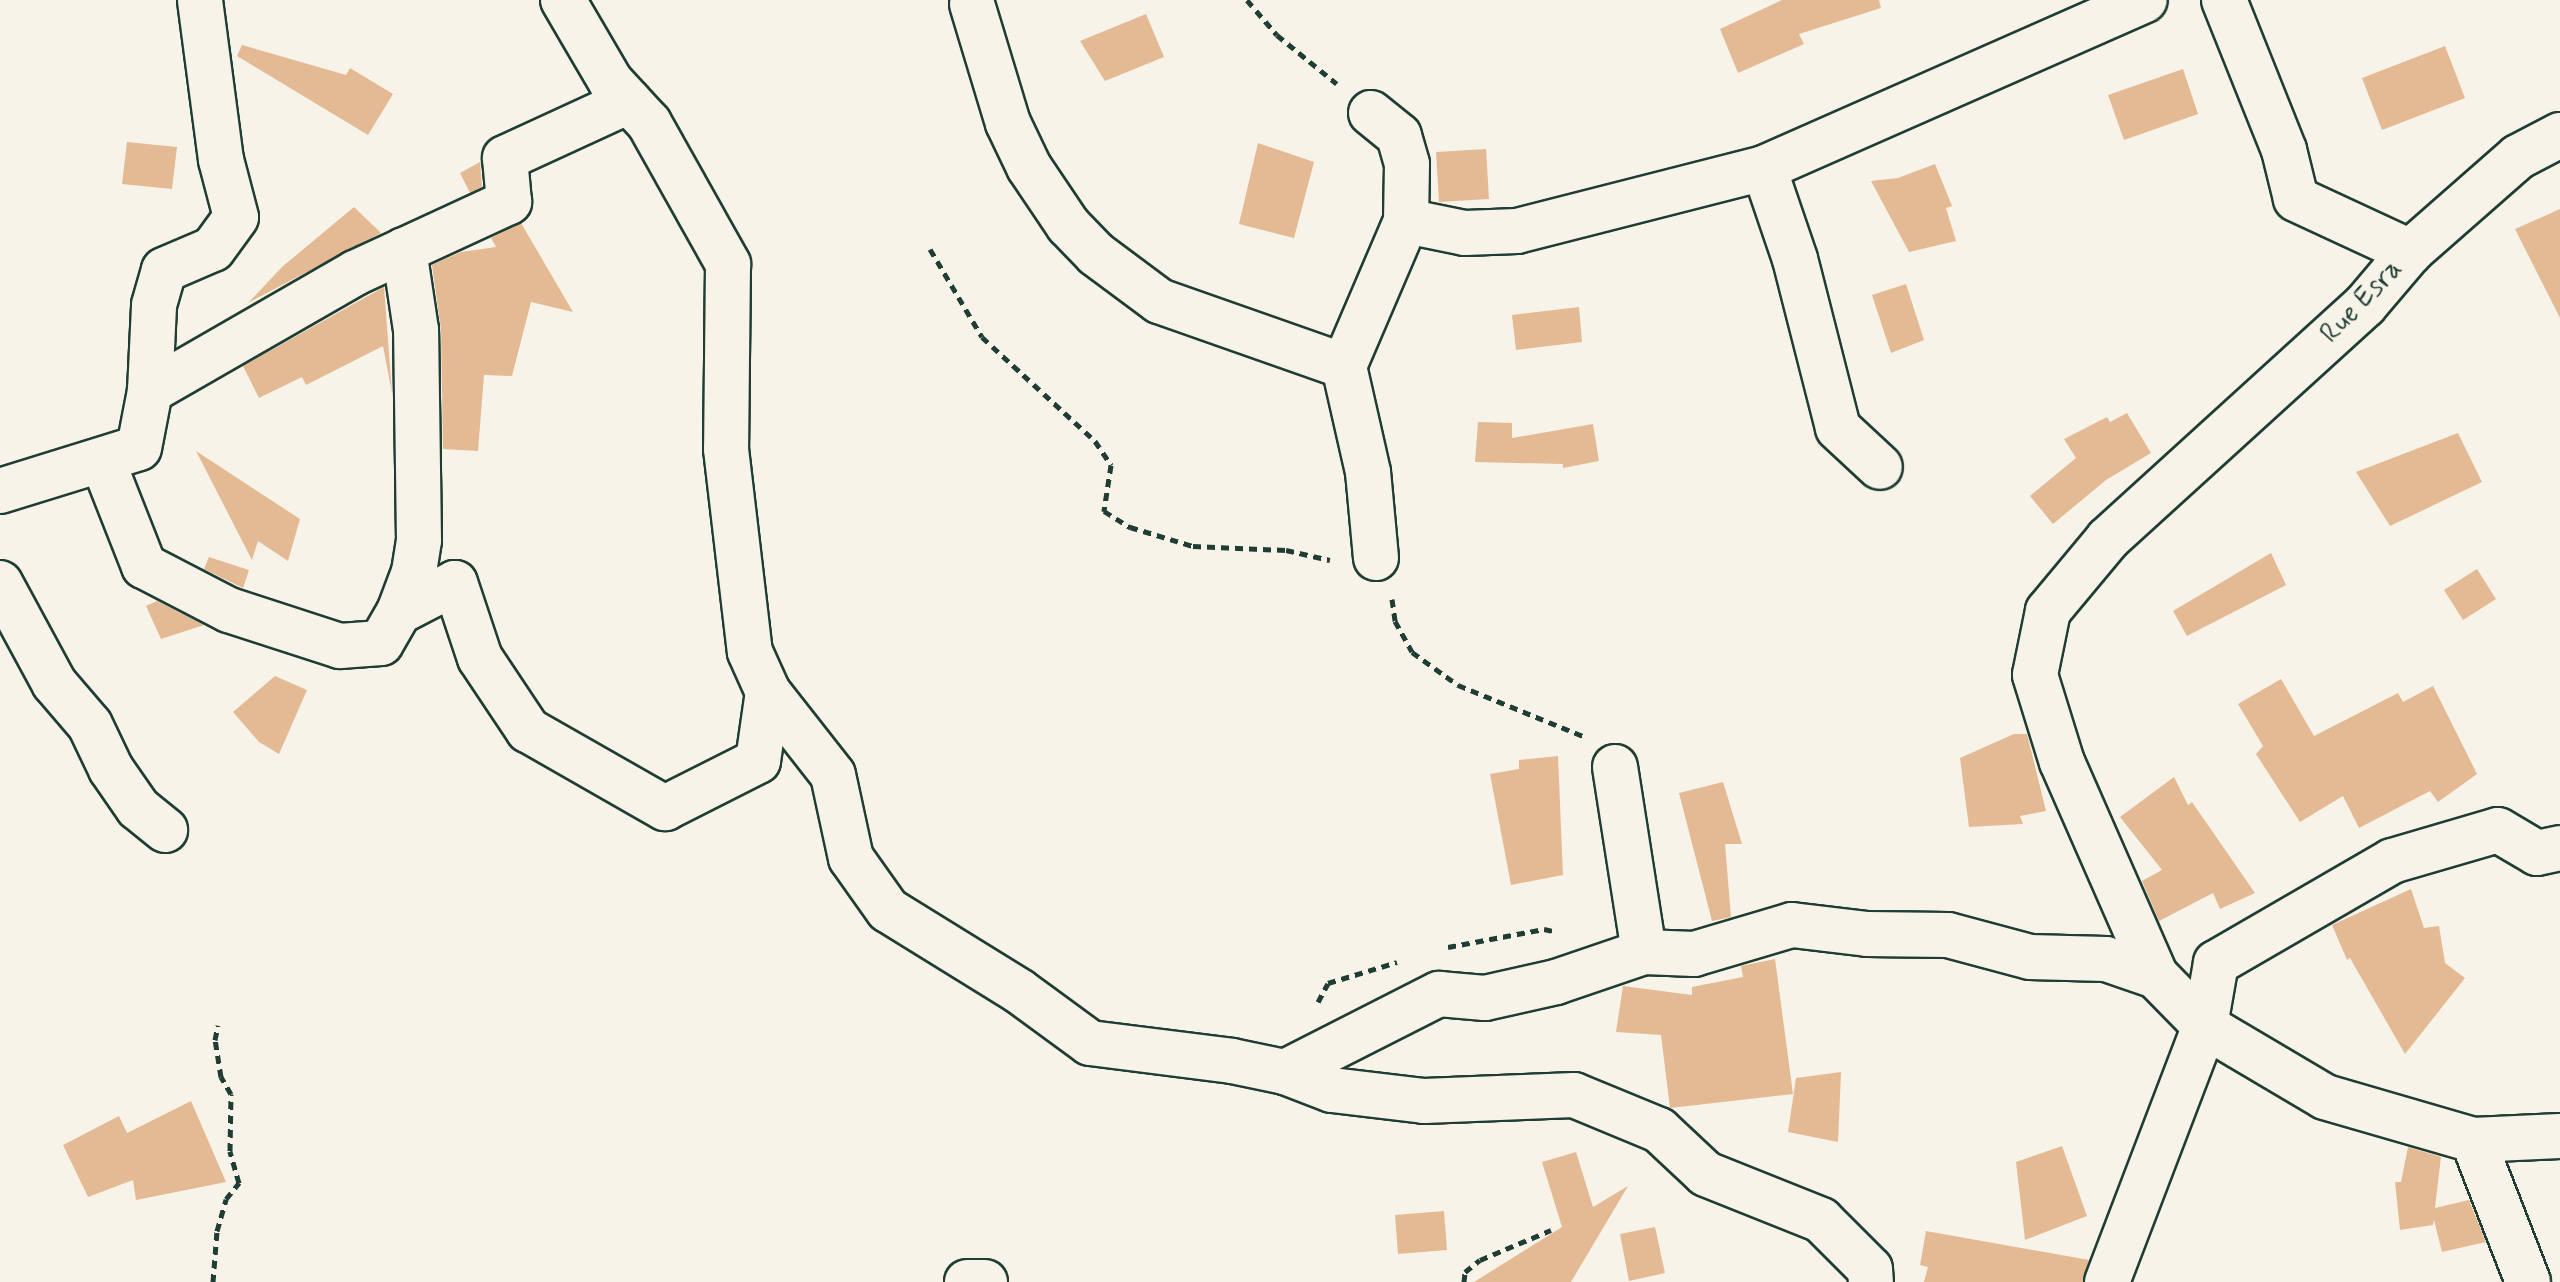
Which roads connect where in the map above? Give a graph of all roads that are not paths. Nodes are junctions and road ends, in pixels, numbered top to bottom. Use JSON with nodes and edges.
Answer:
{"nodes":[{"id":1,"x":200,"y":0,"type":"edge"},
{"id":2,"x":563,"y":0,"type":"edge"},
{"id":3,"x":2145,"y":0,"type":"edge"},
{"id":4,"x":2224,"y":0,"type":"edge"},
{"id":5,"x":972,"y":4,"type":"dead end"},
{"id":6,"x":629,"y":101,"type":"junction"},
{"id":7,"x":1371,"y":113,"type":"road end"},
{"id":8,"x":2560,"y":135,"type":"edge"},
{"id":9,"x":1764,"y":168,"type":"junction"},
{"id":10,"x":1406,"y":221,"type":"junction"},
{"id":11,"x":404,"y":250,"type":"junction"},
{"id":12,"x":2410,"y":252,"type":"junction"},
{"id":13,"x":1344,"y":366,"type":"junction"},
{"id":14,"x":150,"y":391,"type":"junction"},
{"id":15,"x":103,"y":462,"type":"junction"},
{"id":16,"x":1880,"y":467,"type":"dead end"},
{"id":17,"x":0,"y":491,"type":"edge"},
{"id":18,"x":1376,"y":558,"type":"road end"},
{"id":19,"x":0,"y":583,"type":"edge"},
{"id":20,"x":399,"y":612,"type":"junction"},
{"id":21,"x":768,"y":692,"type":"junction"},
{"id":22,"x":1615,"y":767,"type":"road end"},
{"id":23,"x":165,"y":830,"type":"dead end"},
{"id":24,"x":2560,"y":848,"type":"edge"},
{"id":25,"x":1644,"y":952,"type":"junction"},
{"id":26,"x":2156,"y":976,"type":"junction"},
{"id":27,"x":2205,"y":1026,"type":"junction"},
{"id":28,"x":1285,"y":1072,"type":"junction"},
{"id":29,"x":2560,"y":1136,"type":"edge"},
{"id":30,"x":2473,"y":1140,"type":"junction"},
{"id":31,"x":967,"y":1282,"type":"edge"},
{"id":32,"x":985,"y":1282,"type":"edge"},
{"id":33,"x":1871,"y":1282,"type":"edge"},
{"id":34,"x":2107,"y":1282,"type":"edge"},
{"id":35,"x":2528,"y":1282,"type":"edge"}],
"edges":[{"from":1,"to":14,"type":"street"},
{"from":2,"to":6,"type":"street"},
{"from":3,"to":9,"type":"street"},
{"from":4,"to":12,"type":"street"},
{"from":5,"to":13,"type":"street"},
{"from":6,"to":11,"type":"street"},
{"from":6,"to":21,"type":"street"},
{"from":7,"to":10,"type":"street"},
{"from":8,"to":12,"type":"street","name":"Rue Esra"},
{"from":9,"to":10,"type":"street"},
{"from":9,"to":16,"type":"street"},
{"from":10,"to":13,"type":"street"},
{"from":11,"to":14,"type":"street"},
{"from":11,"to":20,"type":"street"},
{"from":12,"to":26,"type":"street","name":"Rue Esra"},
{"from":13,"to":18,"type":"street"},
{"from":14,"to":15,"type":"street"},
{"from":15,"to":17,"type":"street"},
{"from":15,"to":20,"type":"street"},
{"from":19,"to":23,"type":"street"},
{"from":20,"to":21,"type":"street"},
{"from":21,"to":28,"type":"street"},
{"from":22,"to":25,"type":"street"},
{"from":24,"to":27,"type":"street"},
{"from":25,"to":26,"type":"street"},
{"from":25,"to":28,"type":"street"},
{"from":26,"to":27,"type":"street"},
{"from":27,"to":30,"type":"street"},
{"from":27,"to":34,"type":"street"},
{"from":28,"to":33,"type":"street"},
{"from":29,"to":30,"type":"street"},
{"from":30,"to":35,"type":"street"},
{"from":31,"to":32,"type":"street"}]}
